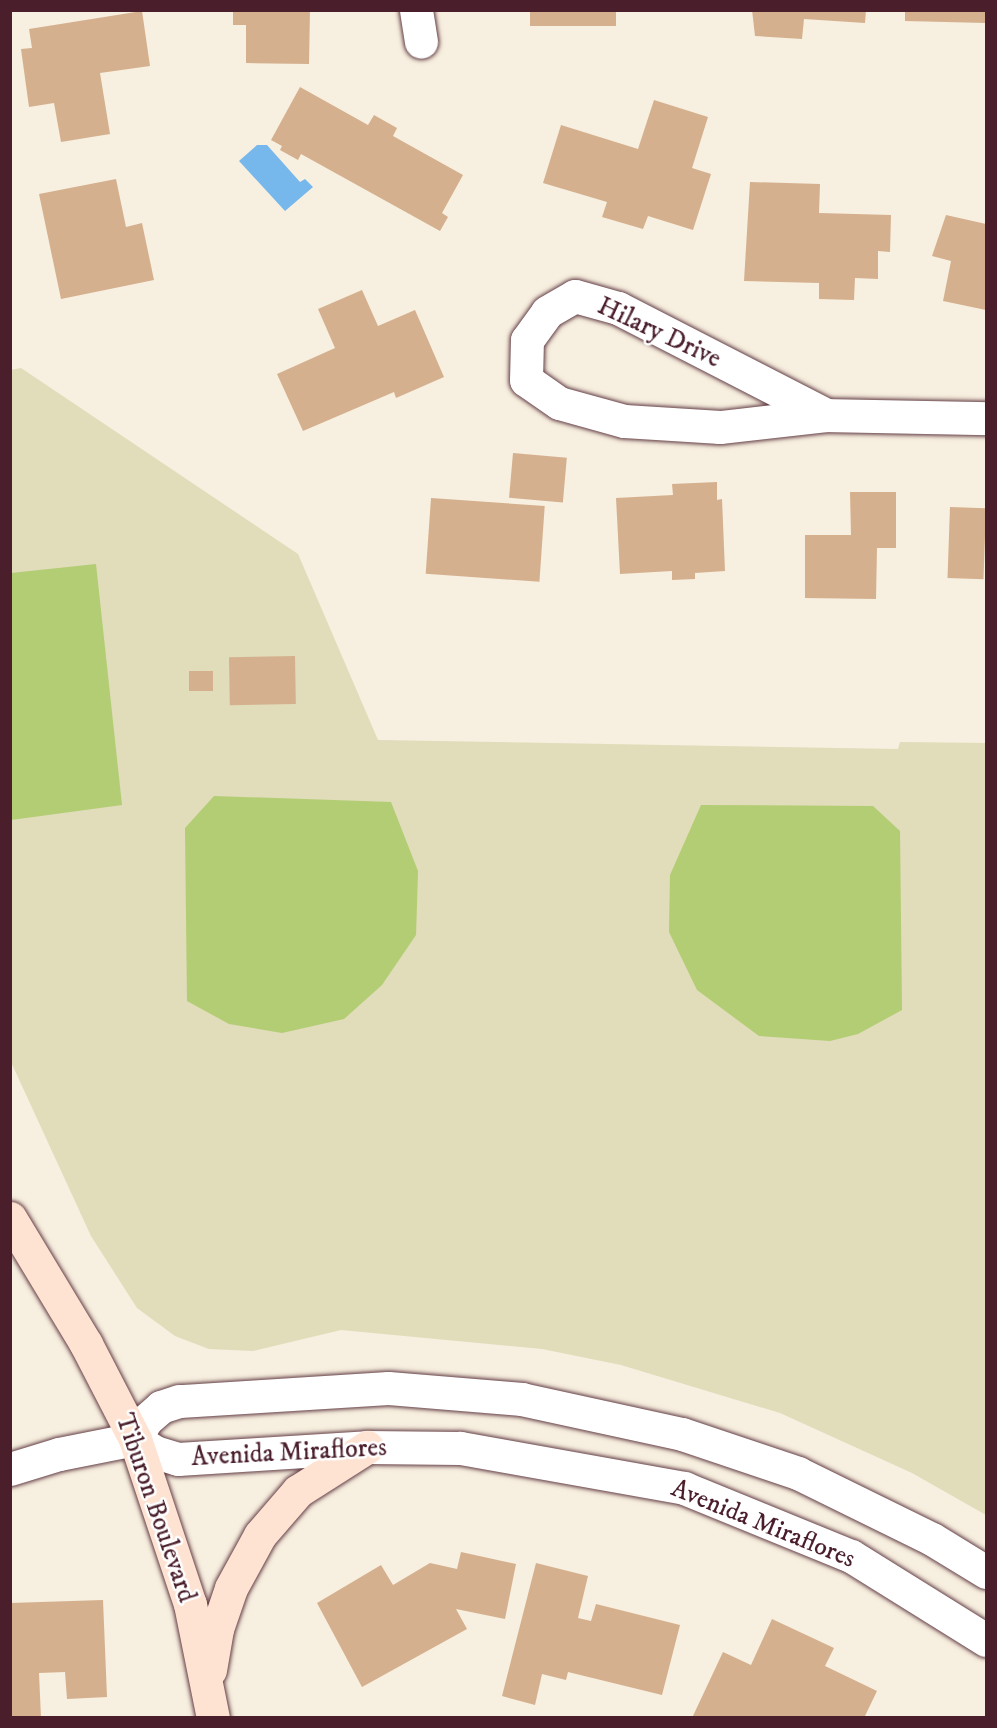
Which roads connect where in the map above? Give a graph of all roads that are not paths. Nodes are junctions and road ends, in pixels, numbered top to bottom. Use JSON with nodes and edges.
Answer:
{"nodes":[{"id":1,"x":416,"y":10,"type":"edge"},
{"id":2,"x":421,"y":42,"type":"dead end"},
{"id":3,"x":826,"y":415,"type":"junction"},
{"id":4,"x":987,"y":418,"type":"edge"},
{"id":5,"x":10,"y":1218,"type":"edge"},
{"id":6,"x":135,"y":1439,"type":"junction"},
{"id":7,"x":367,"y":1447,"type":"junction"},
{"id":8,"x":10,"y":1469,"type":"edge"},
{"id":9,"x":987,"y":1572,"type":"edge"},
{"id":10,"x":987,"y":1640,"type":"edge"},
{"id":11,"x":207,"y":1684,"type":"junction"},
{"id":12,"x":213,"y":1718,"type":"edge"}],
"edges":[{"from":1,"to":2,"type":"street"},
{"from":3,"to":3,"type":"street","name":"Hilary Drive"},
{"from":3,"to":4,"type":"street","name":"Hilary Drive"},
{"from":5,"to":6,"type":"main road","name":"Tiburon Boulevard"},
{"from":6,"to":7,"type":"street","name":"Avenida Miraflores"},
{"from":6,"to":8,"type":"street"},
{"from":6,"to":9,"type":"street","name":"Avenida Miraflores"},
{"from":6,"to":11,"type":"main road","name":"Tiburon Boulevard"},
{"from":7,"to":10,"type":"street","name":"Avenida Miraflores"},
{"from":7,"to":11,"type":"main road"},
{"from":11,"to":12,"type":"main road","name":"Tiburon Boulevard"}]}
